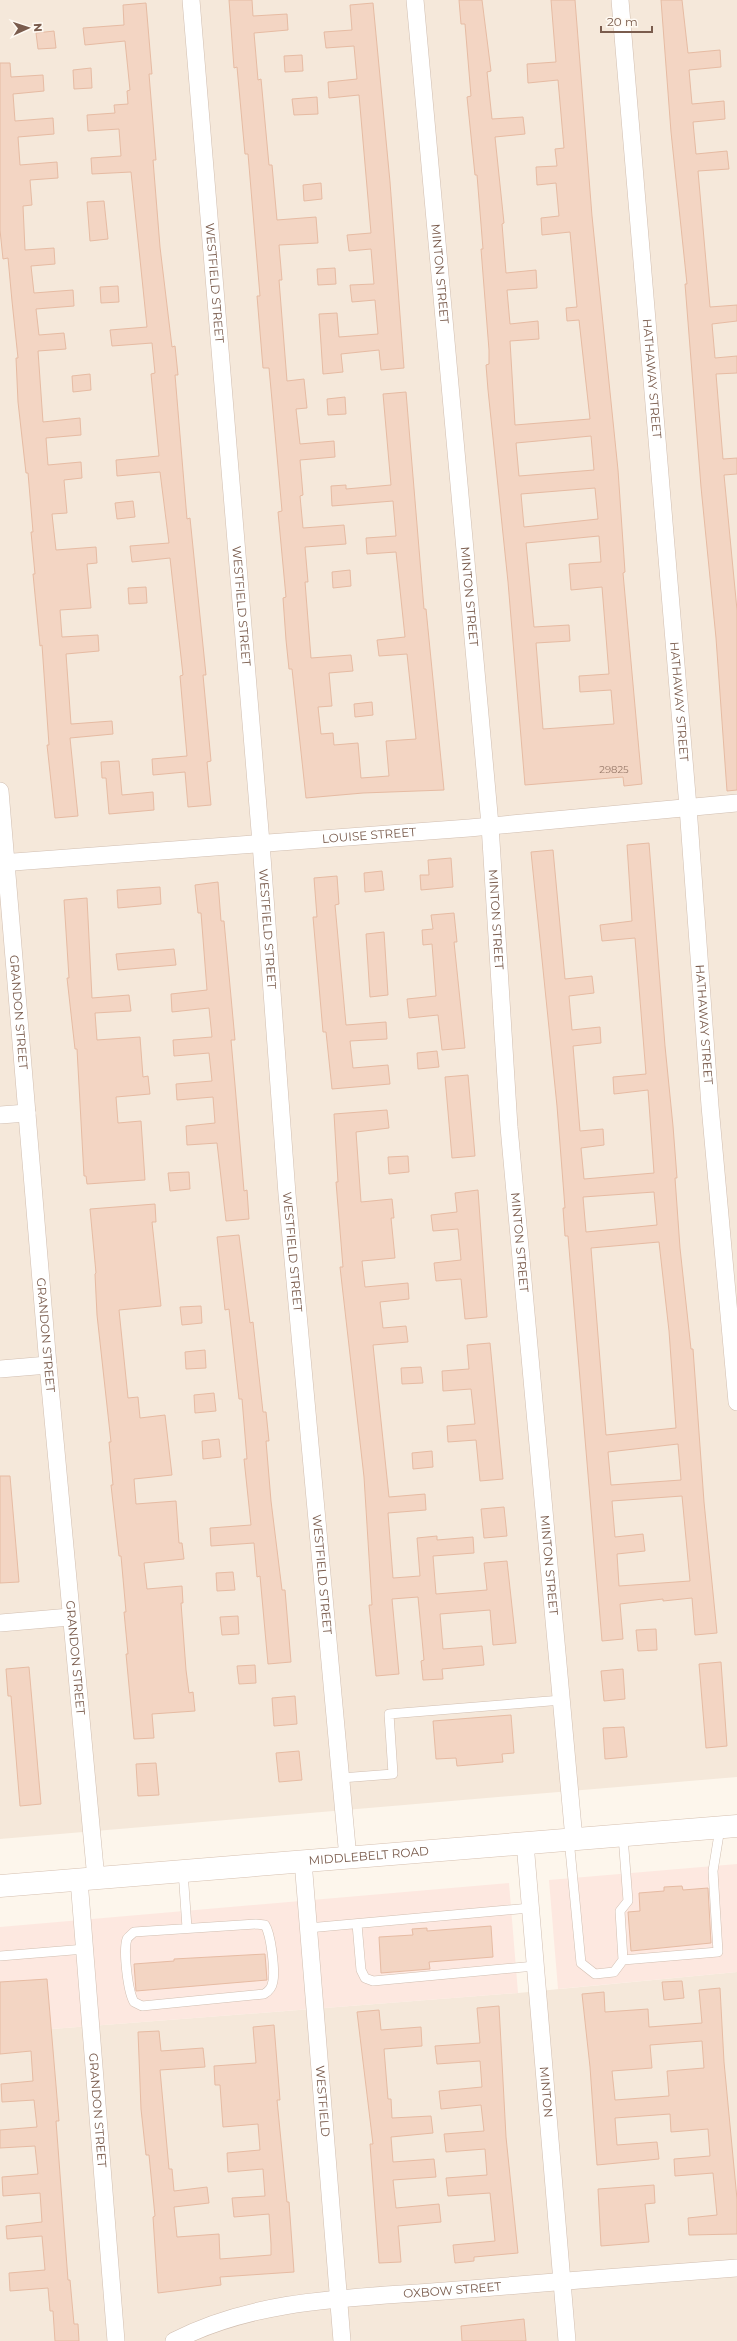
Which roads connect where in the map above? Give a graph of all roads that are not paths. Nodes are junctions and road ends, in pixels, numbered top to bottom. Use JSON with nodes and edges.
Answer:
{"nodes":[{"id":1,"x":191,"y":0,"type":"edge"},
{"id":2,"x":415,"y":0,"type":"edge"},
{"id":3,"x":620,"y":0,"type":"edge"},
{"id":4,"x":0,"y":791,"type":"edge"},
{"id":5,"x":737,"y":803,"type":"edge"},
{"id":6,"x":688,"y":807,"type":"junction"},
{"id":7,"x":490,"y":825,"type":"junction"},
{"id":8,"x":261,"y":843,"type":"junction"},
{"id":9,"x":3,"y":862,"type":"edge"},
{"id":10,"x":27,"y":1113,"type":"junction"},
{"id":11,"x":0,"y":1115,"type":"edge"},
{"id":12,"x":48,"y":1364,"type":"junction"},
{"id":13,"x":0,"y":1369,"type":"edge"},
{"id":14,"x":737,"y":1402,"type":"edge"},
{"id":15,"x":70,"y":1617,"type":"junction"},
{"id":16,"x":0,"y":1623,"type":"edge"},
{"id":17,"x":562,"y":1700,"type":"junction"},
{"id":18,"x":341,"y":1778,"type":"junction"},
{"id":19,"x":728,"y":1826,"type":"edge"},
{"id":20,"x":623,"y":1835,"type":"junction"},
{"id":21,"x":572,"y":1839,"type":"junction"},
{"id":22,"x":525,"y":1843,"type":"junction"},
{"id":23,"x":348,"y":1858,"type":"junction"},
{"id":24,"x":303,"y":1861,"type":"junction"},
{"id":25,"x":183,"y":1871,"type":"junction"},
{"id":26,"x":87,"y":1879,"type":"junction"},
{"id":27,"x":0,"y":1886,"type":"edge"},
{"id":28,"x":530,"y":1908,"type":"junction"},
{"id":29,"x":357,"y":1924,"type":"junction"},
{"id":30,"x":187,"y":1928,"type":"junction"},
{"id":31,"x":308,"y":1928,"type":"junction"},
{"id":32,"x":85,"y":1949,"type":"junction"},
{"id":33,"x":0,"y":1956,"type":"edge"},
{"id":34,"x":623,"y":1960,"type":"junction"},
{"id":35,"x":535,"y":1966,"type":"junction"},
{"id":36,"x":737,"y":2268,"type":"edge"},
{"id":37,"x":562,"y":2281,"type":"junction"},
{"id":38,"x":339,"y":2300,"type":"junction"},
{"id":39,"x":116,"y":2341,"type":"edge"},
{"id":40,"x":174,"y":2341,"type":"edge"},
{"id":41,"x":342,"y":2341,"type":"edge"},
{"id":42,"x":567,"y":2341,"type":"edge"}],
"edges":[{"from":1,"to":8,"type":"street","name":"WESTFIELD STREET"},
{"from":2,"to":7,"type":"street","name":"MINTON STREET"},
{"from":3,"to":6,"type":"street","name":"HATHAWAY STREET"},
{"from":4,"to":9,"type":"street","name":"GRANDON STREET"},
{"from":5,"to":6,"type":"street","name":"LOUISE STREET"},
{"from":6,"to":7,"type":"street","name":"LOUISE STREET"},
{"from":6,"to":14,"type":"street","name":"HATHAWAY STREET"},
{"from":7,"to":8,"type":"street","name":"LOUISE STREET"},
{"from":7,"to":17,"type":"street","name":"MINTON STREET"},
{"from":8,"to":9,"type":"street","name":"LOUISE STREET"},
{"from":8,"to":18,"type":"street","name":"WESTFIELD STREET"},
{"from":9,"to":10,"type":"street","name":"GRANDON STREET"},
{"from":10,"to":11,"type":"street"},
{"from":10,"to":12,"type":"street","name":"GRANDON STREET"},
{"from":12,"to":13,"type":"street"},
{"from":12,"to":15,"type":"street","name":"GRANDON STREET"},
{"from":15,"to":16,"type":"street"},
{"from":15,"to":26,"type":"street","name":"GRANDON STREET"},
{"from":17,"to":18,"type":"lane"},
{"from":17,"to":21,"type":"street","name":"MINTON STREET"},
{"from":18,"to":23,"type":"street","name":"WESTFIELD STREET"},
{"from":19,"to":20,"type":"main road","name":"MIDDLEBELT ROAD"},
{"from":19,"to":34,"type":"lane"},
{"from":20,"to":21,"type":"main road","name":"MIDDLEBELT ROAD"},
{"from":20,"to":34,"type":"lane"},
{"from":21,"to":22,"type":"main road","name":"MIDDLEBELT ROAD"},
{"from":21,"to":34,"type":"lane"},
{"from":22,"to":23,"type":"main road","name":"MIDDLEBELT ROAD"},
{"from":22,"to":28,"type":"street","name":"MINTON"},
{"from":23,"to":24,"type":"main road","name":"MIDDLEBELT ROAD"},
{"from":24,"to":25,"type":"main road","name":"MIDDLEBELT ROAD"},
{"from":24,"to":31,"type":"street","name":"WESTFIELD"},
{"from":25,"to":26,"type":"main road","name":"MIDDLEBELT ROAD"},
{"from":25,"to":30,"type":"lane"},
{"from":26,"to":27,"type":"main road","name":"MIDDLEBELT ROAD"},
{"from":26,"to":32,"type":"street","name":"GRANDON STREET"},
{"from":28,"to":29,"type":"lane"},
{"from":28,"to":35,"type":"street","name":"MINTON"},
{"from":29,"to":31,"type":"lane"},
{"from":29,"to":35,"type":"lane"},
{"from":30,"to":30,"type":"lane"},
{"from":31,"to":38,"type":"street","name":"WESTFIELD"},
{"from":32,"to":33,"type":"lane"},
{"from":32,"to":39,"type":"street","name":"GRANDON STREET"},
{"from":35,"to":37,"type":"street","name":"MINTON"},
{"from":36,"to":37,"type":"street","name":"OXBOW STREET"},
{"from":37,"to":38,"type":"street","name":"OXBOW STREET"},
{"from":37,"to":42,"type":"street","name":"MINTON"},
{"from":38,"to":40,"type":"street","name":"OXBOW STREET"},
{"from":38,"to":41,"type":"street","name":"WESTFIELD"}]}
